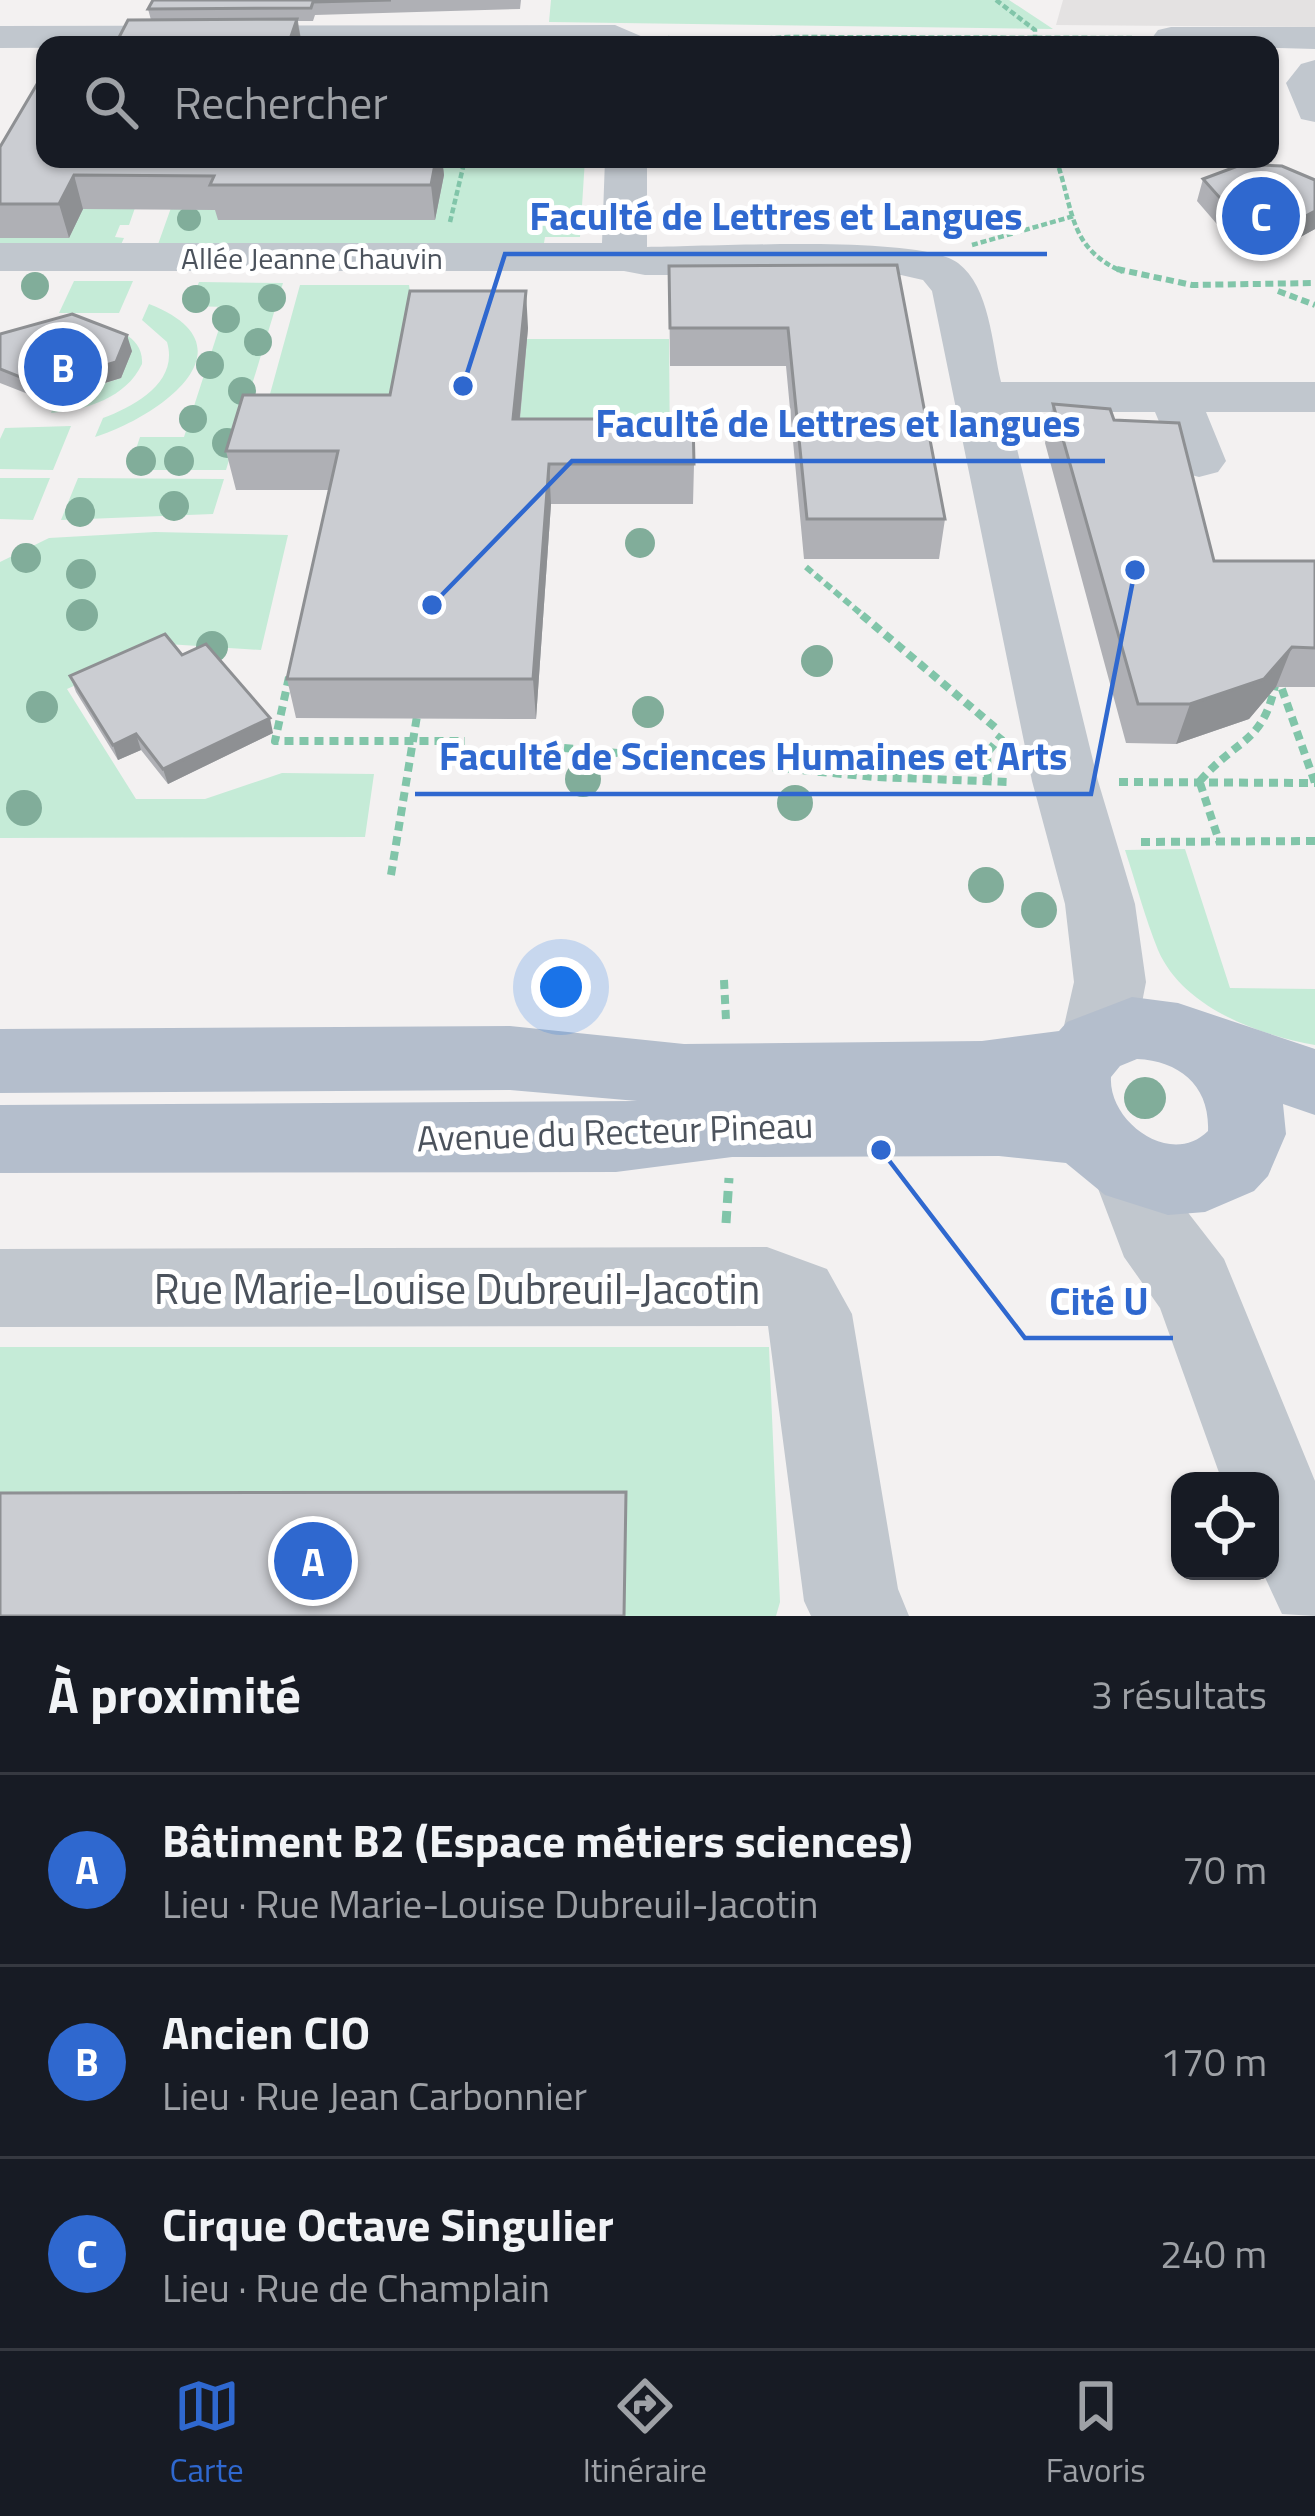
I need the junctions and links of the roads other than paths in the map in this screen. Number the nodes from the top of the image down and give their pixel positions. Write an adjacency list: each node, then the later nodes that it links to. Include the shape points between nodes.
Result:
1 (1255, 0): 2 (street)
2 (1310, 27): 3 (street)
3 (1196, 36)
4 (0, 37): 5 (street)
5 (36, 38)
6 (1315, 72): 7 (street, via 1306,83)
7 (1315, 110)
8 (626, 168): 10 (street)
9 (0, 256): 10 (street, Allée Jeanne Chauvin)
10 (624, 257): 13 (street, Allée Jeanne Chauvin, via 891,261 939,270 955,288)
11 (1174, 397): 12 (street); 13 (street); 14 (street)
12 (1315, 397)
13 (979, 398): 15 (street, Allée Jeanne Chauvin)
14 (1199, 460)
15 (1100, 904): 16 (street, via 1160,1009); 19 (street, via 1110,982)
16 (1191, 1040): 18 (main road, Avenue du Recteur Pineau); 19 (main road, Avenue du Recteur Pineau, via 1132,1028); 21 (main road, via 1238,1081)
17 (0, 1061): 19 (main road, Avenue du Recteur Pineau, via 511,1058 729,1076 982,1073)
18 (1315, 1082)
19 (1098, 1100): 20 (main road, Avenue du Recteur Pineau, via 1000,1122 754,1123 616,1138); 21 (main road, Avenue du Recteur Pineau, via 1172,1179); 22 (street, via 1153,1231)
20 (0, 1139)
21 (1257, 1146): 22 (street, via 1196,1196)
22 (1194, 1286): 24 (street)
23 (0, 1288): 27 (street, Rue Marie-Louise Dubreuil-Jacotin, via 789,1290 810,1315)
24 (1264, 1472)
25 (1279, 1507): 26 (street)
26 (1315, 1581)
27 (860, 1616)

